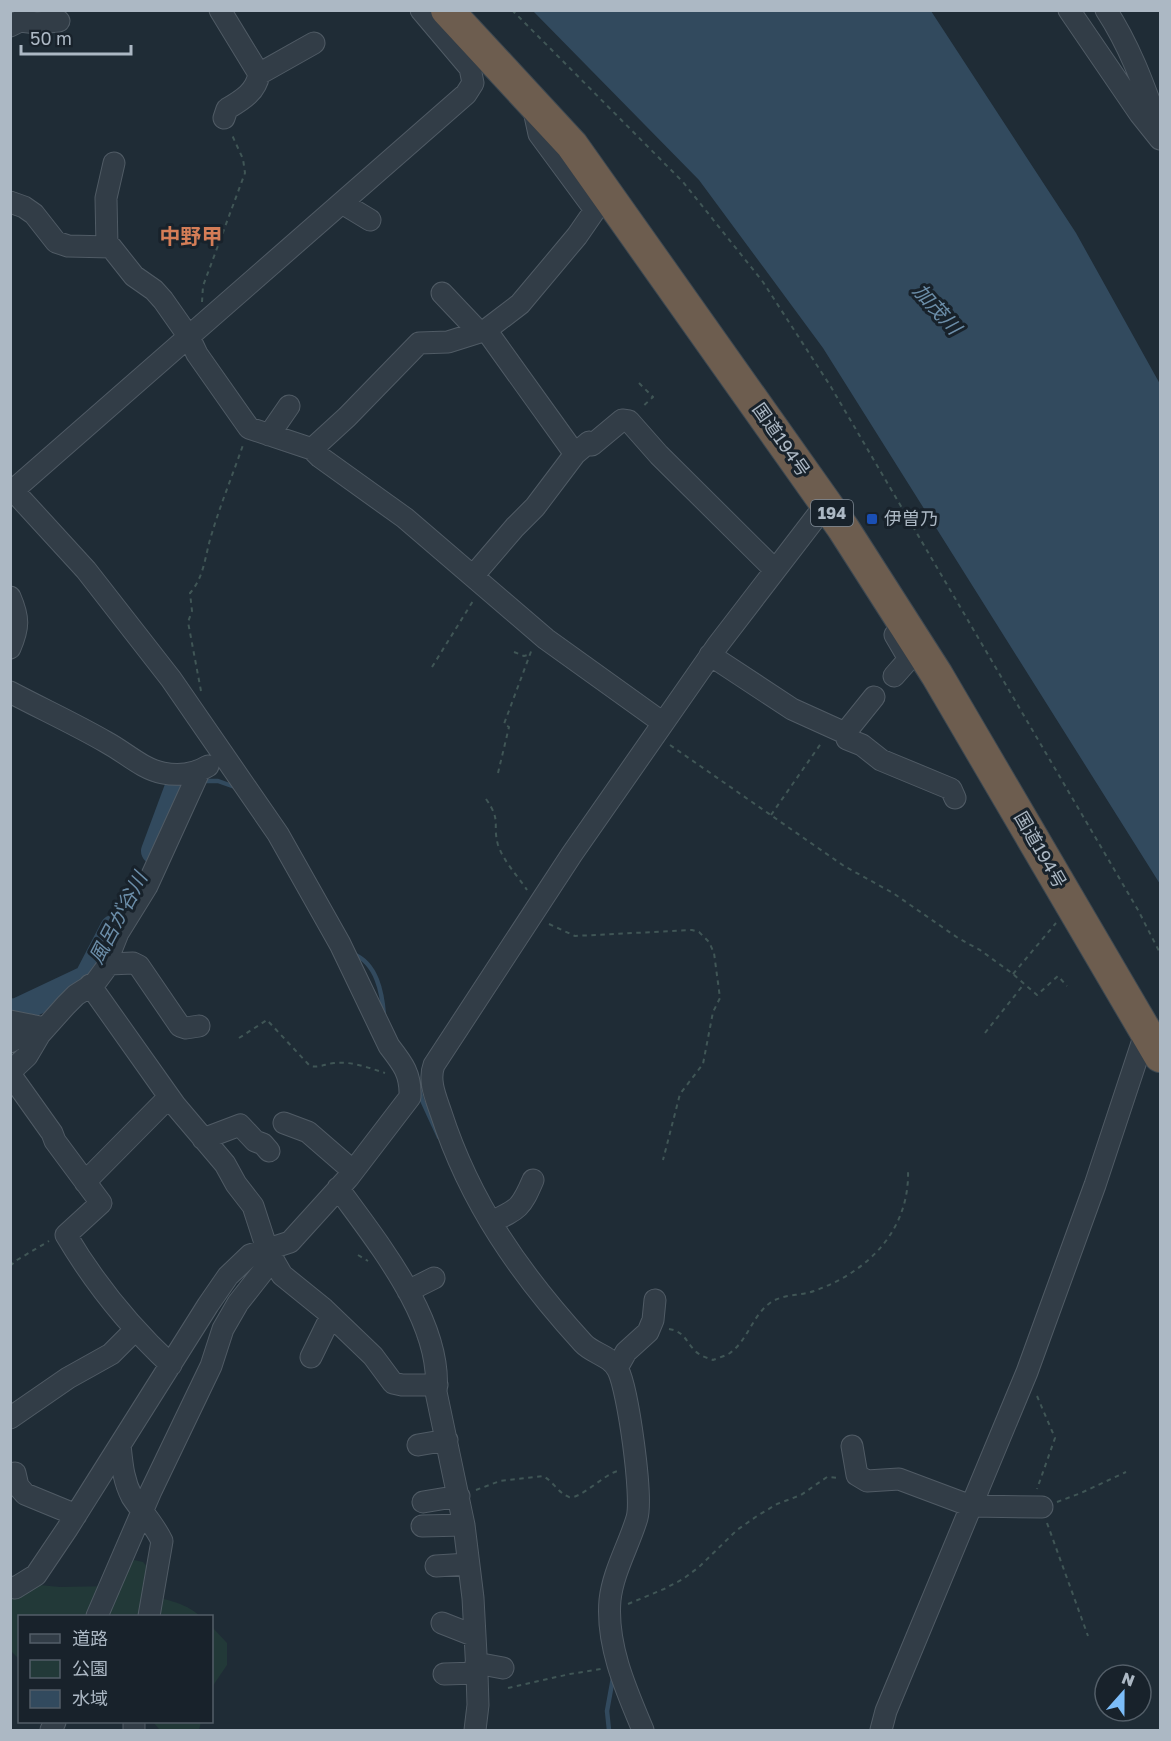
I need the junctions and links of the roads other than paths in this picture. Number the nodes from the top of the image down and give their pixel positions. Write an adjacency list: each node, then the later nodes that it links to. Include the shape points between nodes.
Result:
1 (220, 10): 9 (street)
2 (420, 10): 16 (street, via 470,68 473,83 466,94)
3 (447, 10): 10 (highway, 国道194号 / 194)
4 (1069, 10): 13 (street)
5 (1106, 10): 12 (street, via 1141,76)
6 (59, 21): 7 (street, via 20,21)
7 (10, 26)
8 (314, 43): 9 (street)
9 (259, 74): 11 (street, via 257,85 227,109)
10 (533, 102): 21 (street, via 539,134 595,210 520,304); 27 (highway, 国道194号 / 194, via 572,145)
11 (224, 118)
12 (1161, 130)
13 (1161, 139)
14 (114, 164): 18 (street, via 106,198)
15 (10, 202): 18 (street, via 34,214 56,242 68,246)
16 (342, 203): 17 (street); 20 (street)
17 (370, 220)
18 (107, 246): 20 (street, via 134,276)
19 (442, 293): 21 (street)
20 (196, 331): 23 (street, via 197,354 249,428); 26 (street)
21 (482, 331): 24 (street, via 448,342 419,343); 25 (street)
22 (289, 406): 23 (street)
23 (269, 435): 24 (street)
24 (312, 449): 29 (street, via 405,518)
25 (575, 454): 28 (street, via 622,420 629,421 658,455); 29 (street, via 535,507)
26 (12, 490): 39 (street, via 86,570 171,679)
27 (826, 504): 28 (street); 31 (highway, 国道194号 / 194)
28 (775, 570): 33 (street)
29 (473, 576): 37 (street)
30 (10, 597): 32 (street, via 18,622)
31 (894, 609): 34 (street, via 888,623 909,658); 47 (highway, 国道194号 / 194, via 937,675)
32 (10, 648)
33 (710, 655): 37 (street); 38 (street, via 792,709)
34 (894, 676)
35 (10, 692): 40 (street, via 152,770 171,774)
36 (874, 697): 38 (street)
37 (659, 728): 49 (street)
38 (845, 733): 41 (street, via 847,739 880,760 951,789)
39 (224, 756): 40 (street); 49 (street, via 307,881 389,1046)
40 (199, 772): 42 (street, via 147,886 118,933)
41 (956, 798)
42 (109, 964): 43 (street); 45 (street, via 140,966 180,1026)
43 (90, 986): 44 (street); 50 (street)
44 (29, 1025): 46 (street); 48 (street, via 27,1056)
45 (199, 1026)
46 (10, 1042)
47 (1153, 1044): 77 (street)
48 (10, 1073): 56 (street)
49 (421, 1081): 54 (street); 58 (street)
50 (169, 1097): 52 (street); 56 (street)
51 (284, 1123): 54 (street, via 308,1132)
52 (203, 1138): 53 (street, via 240,1125); 59 (street, via 253,1206)
53 (269, 1151)
54 (353, 1171): 57 (street)
55 (533, 1180): 58 (street, via 523,1204)
56 (85, 1182): 64 (street, via 101,1203 66,1235)
57 (338, 1188): 59 (street, via 290,1242); 61 (street)
58 (491, 1222): 67 (street, via 511,1256 585,1346 603,1354)
59 (267, 1249): 63 (street, via 282,1275); 66 (street, via 250,1255 228,1276); 79 (street, via 264,1270 223,1329 211,1366)
60 (434, 1278): 61 (street)
61 (408, 1291): 68 (street, via 435,1359)
62 (655, 1300): 67 (street, via 648,1332 626,1352)
63 (331, 1316): 65 (street); 68 (street, via 373,1356 393,1383)
64 (135, 1330): 66 (street); 69 (street, via 111,1354)
65 (311, 1358)
66 (171, 1365): 72 (street)
67 (617, 1368): 94 (street, via 631,1425 639,1502 612,1587 610,1611 619,1667)
68 (437, 1385): 70 (street)
69 (10, 1418)
70 (447, 1440): 71 (street); 75 (street)
71 (418, 1444)
72 (120, 1445): 79 (street, via 127,1486); 80 (street)
73 (852, 1446): 77 (street, via 856,1475 860,1478 898,1479)
74 (15, 1473): 80 (street, via 25,1494)
75 (459, 1496): 76 (street); 81 (street)
76 (423, 1502)
77 (971, 1506): 78 (street); 95 (street)
78 (1036, 1507)
79 (144, 1512): 86 (street); 87 (street, via 162,1541)
80 (76, 1515): 85 (street, via 36,1575)
81 (464, 1525): 82 (street); 83 (street)
82 (422, 1526)
83 (468, 1564): 84 (street); 89 (street)
84 (436, 1566)
85 (16, 1578)
86 (99, 1615)
87 (149, 1615)
88 (441, 1623): 89 (street)
89 (475, 1636): 90 (street)
90 (477, 1668): 91 (street); 92 (street); 93 (street)
91 (444, 1674)
92 (506, 1678)
93 (475, 1731)
94 (643, 1731)
95 (881, 1731)

